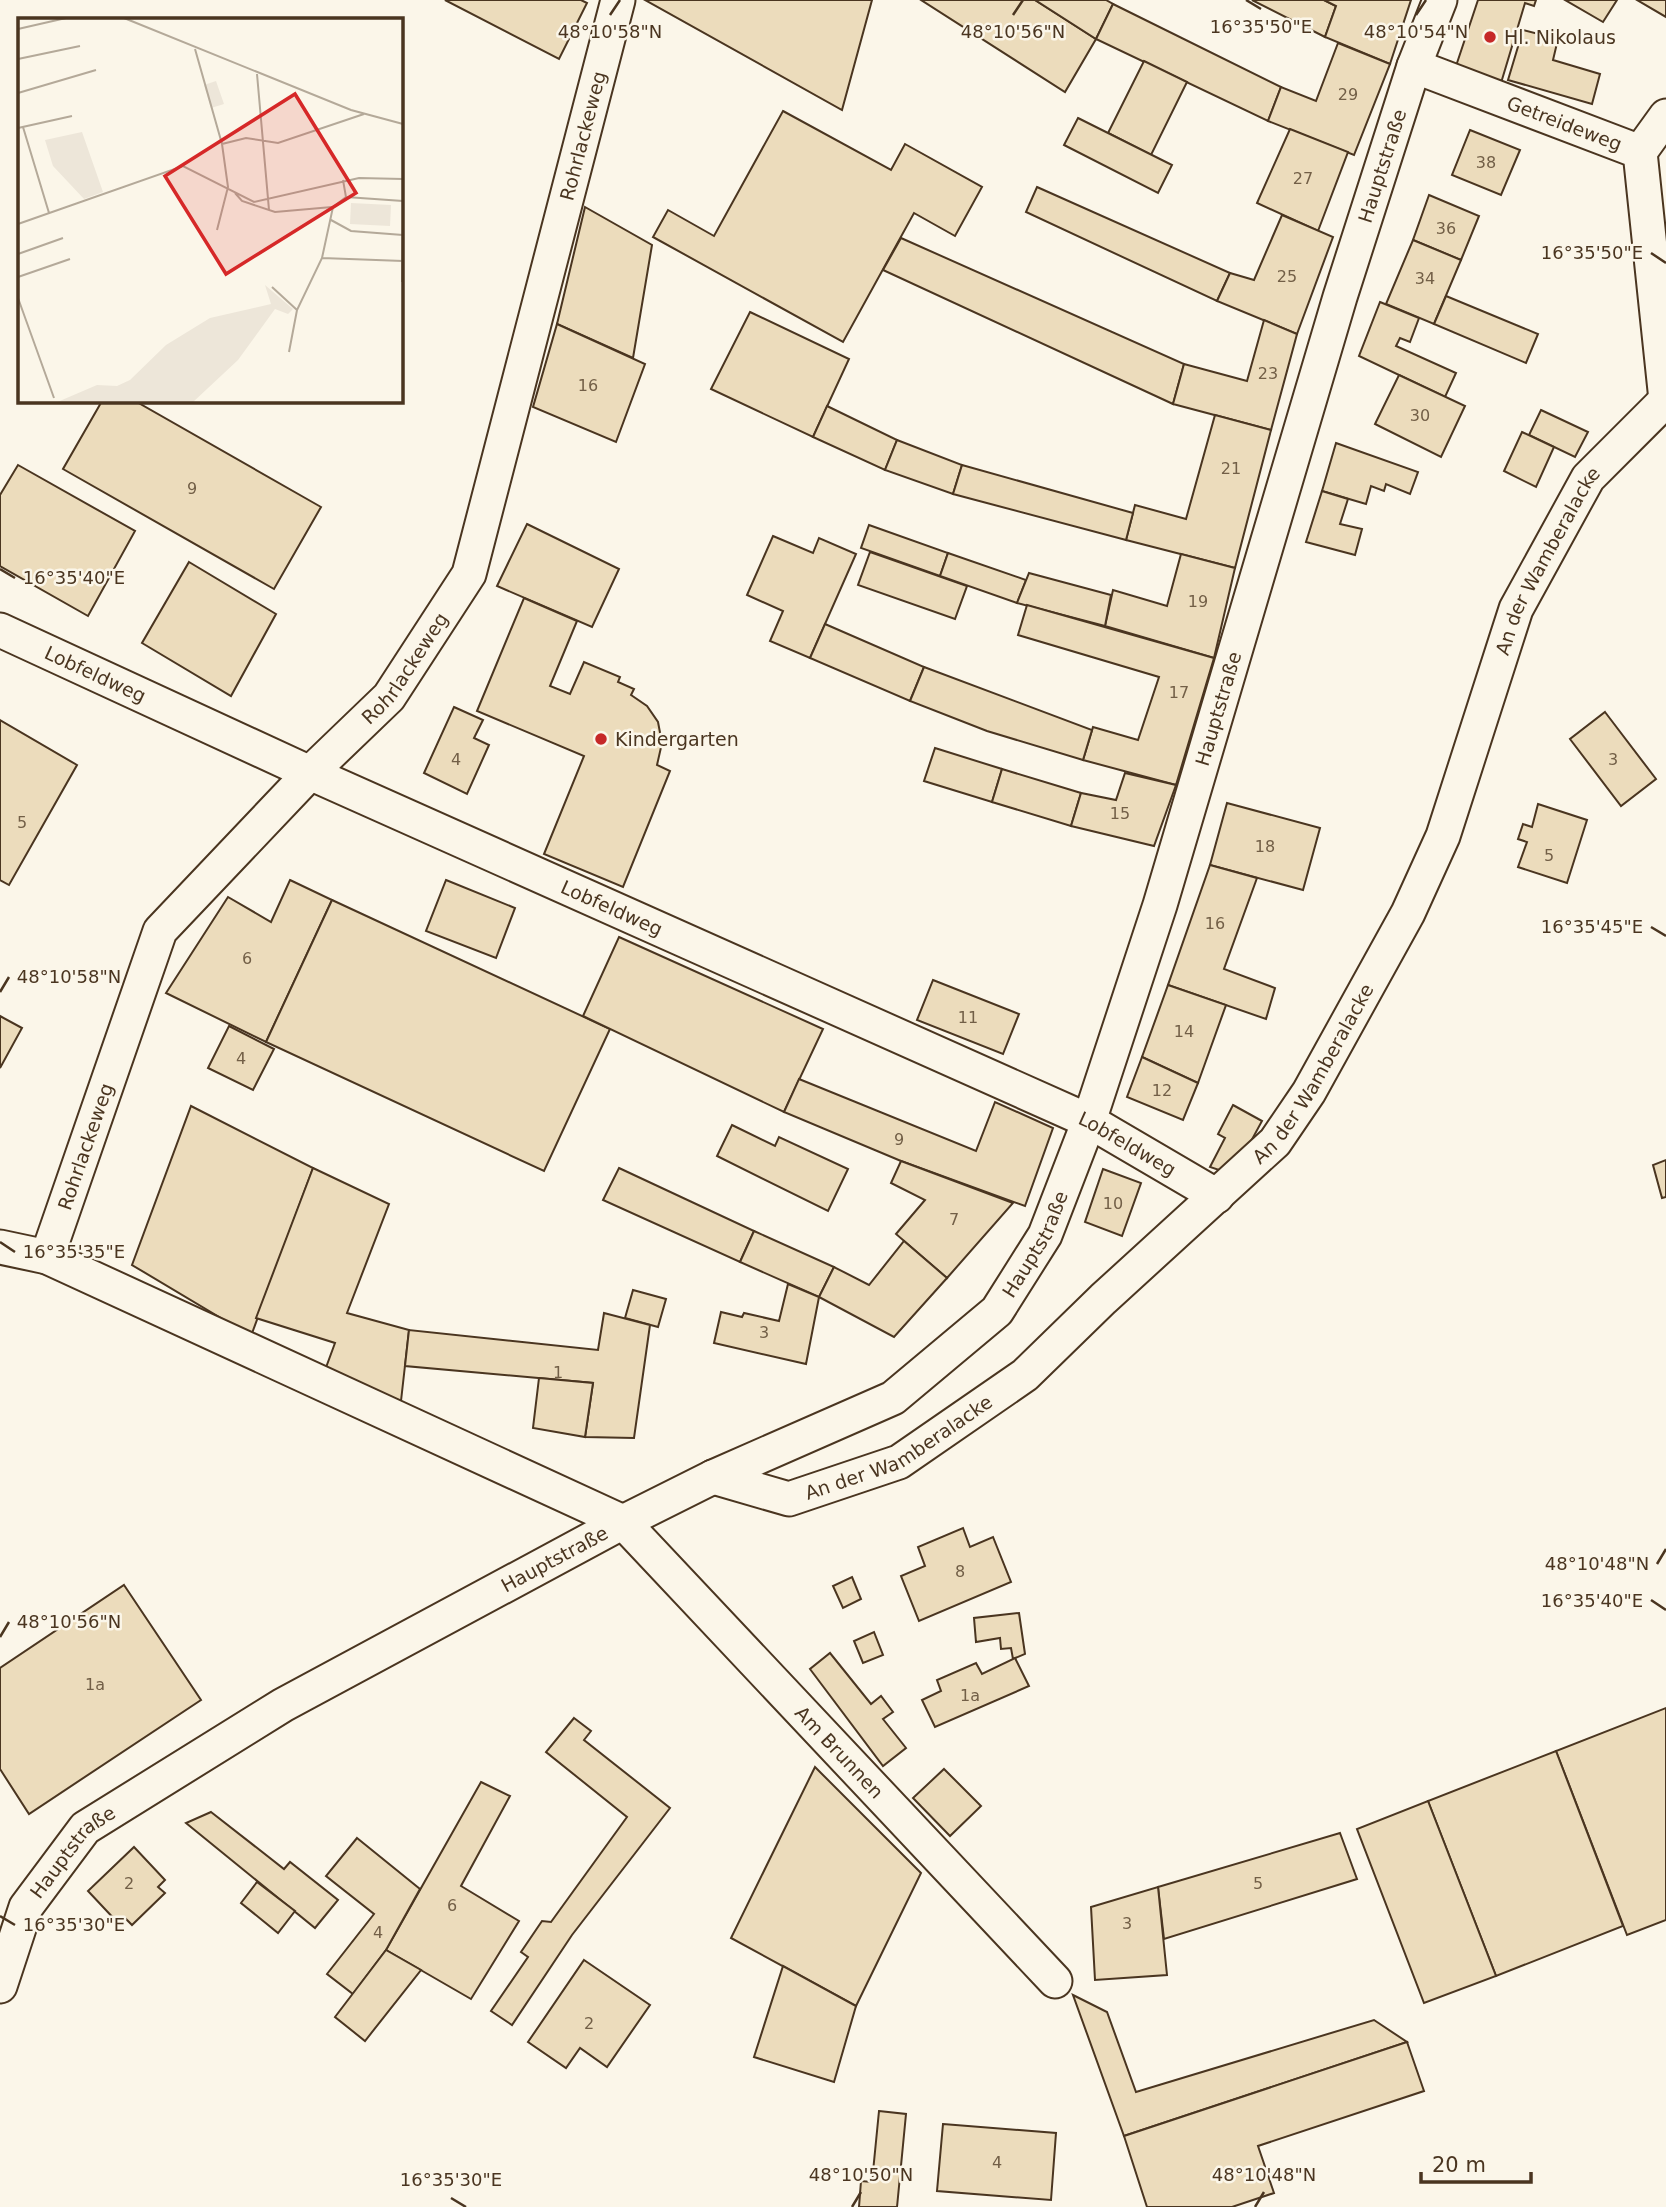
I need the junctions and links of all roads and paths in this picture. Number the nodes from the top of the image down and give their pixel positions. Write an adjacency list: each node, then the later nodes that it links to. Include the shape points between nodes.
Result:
1 (618, 0): 8 (street, Rohrlackeweg, via 469,574 389,697)
2 (1440, 0): 3 (street, Hauptstraße)
3 (1414, 66): 5 (street, Getreideweg); 9 (street, Hauptstraße, via 1340,297 1160,905)
4 (1666, 116): 5 (street)
5 (1640, 152): 6 (street, Getreideweg)
6 (1666, 400): 10 (street, An der Wamberalacke, via 1588,478 1516,609 1443,836 1408,913 1309,1092 1275,1142)
7 (0, 629): 8 (street, Lobfeldweg)
8 (310, 773): 9 (street, Lobfeldweg); 12 (street, Rohrlackeweg, via 160,931)
9 (1089, 1121): 10 (street, Lobfeldweg); 13 (street, Hauptstraße, via 1045,1235 997,1311 893,1398)
10 (1217, 1196): 13 (street, An der Wamberalacke, via 1025,1375 899,1462 789,1499)
11 (0, 1247): 12 (street)
12 (47, 1257): 14 (street)
13 (713, 1477): 14 (street, Hauptstraße)
14 (623, 1522): 15 (street, Am Brunnen); 16 (street, Hauptstraße, via 283,1705 85,1828 26,1907)
15 (1055, 1981)
16 (0, 1986)

